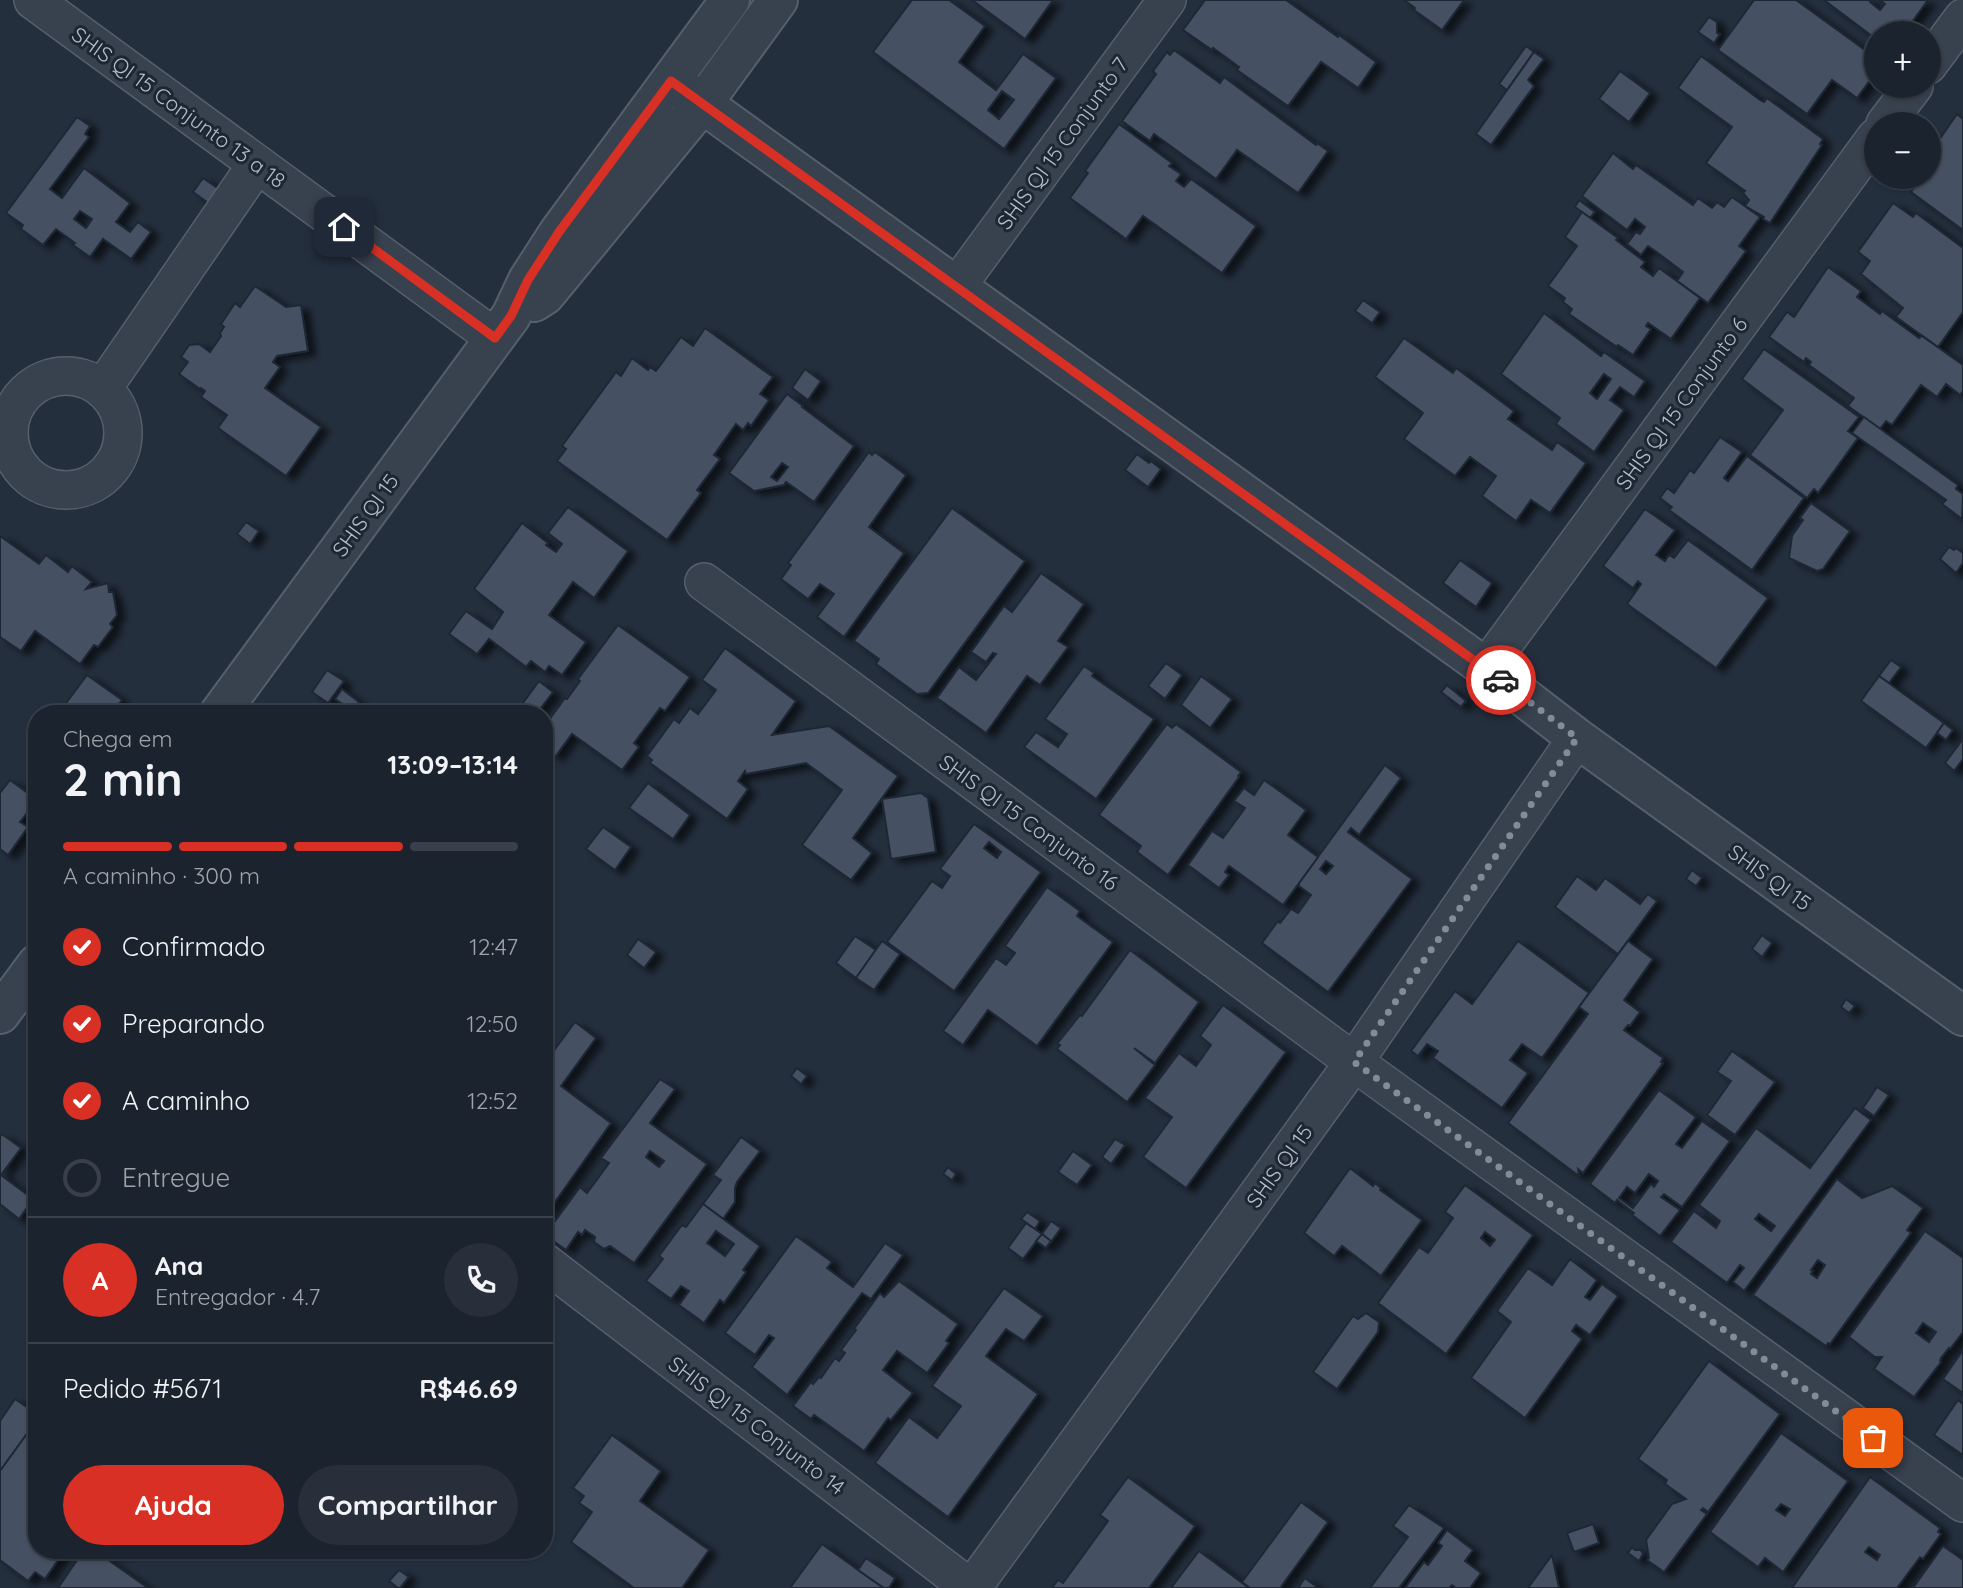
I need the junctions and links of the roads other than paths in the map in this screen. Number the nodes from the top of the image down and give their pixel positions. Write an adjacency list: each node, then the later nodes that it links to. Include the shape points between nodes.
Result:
1 (33, 0): 10 (street, SHIS QI 15 Conjunto 13 a 18)
2 (730, 0): 7 (street, SHIS QI 15)
3 (778, 0): 8 (street, SHIS QI 15)
4 (1167, 0): 11 (street, SHIS QI 15 Conjunto 7)
5 (1963, 18): 6 (street)
6 (1941, 48)
7 (671, 81): 8 (street, SHIS QI 15); 12 (street, SHIS QI 15, via 559,232)
8 (704, 103): 11 (street, SHIS QI 15); 12 (street, SHIS QI 15, via 545,295)
9 (1864, 153): 15 (street, SHIS QI 15 Conjunto 6)
10 (257, 164): 12 (street, SHIS QI 15 Conjunto 13 a 18); 13 (street)
11 (957, 286): 15 (street, SHIS QI 15)
12 (503, 327): 16 (street, SHIS QI 15)
13 (103, 388)
14 (704, 582): 21 (street, SHIS QI 15 Conjunto 16)
15 (1486, 668): 17 (street, SHIS QI 15)
16 (226, 705)
17 (1577, 738): 20 (street, SHIS QI 15); 21 (street, SHIS QI 15)
18 (28, 976): 19 (street)
19 (0, 1014)
20 (1963, 1016)
21 (1354, 1062): 23 (street, SHIS QI 15 Conjunto 16); 24 (street, SHIS QI 15)
22 (553, 1269): 24 (street, SHIS QI 15 Conjunto 14)
23 (1963, 1503)
24 (971, 1588)

